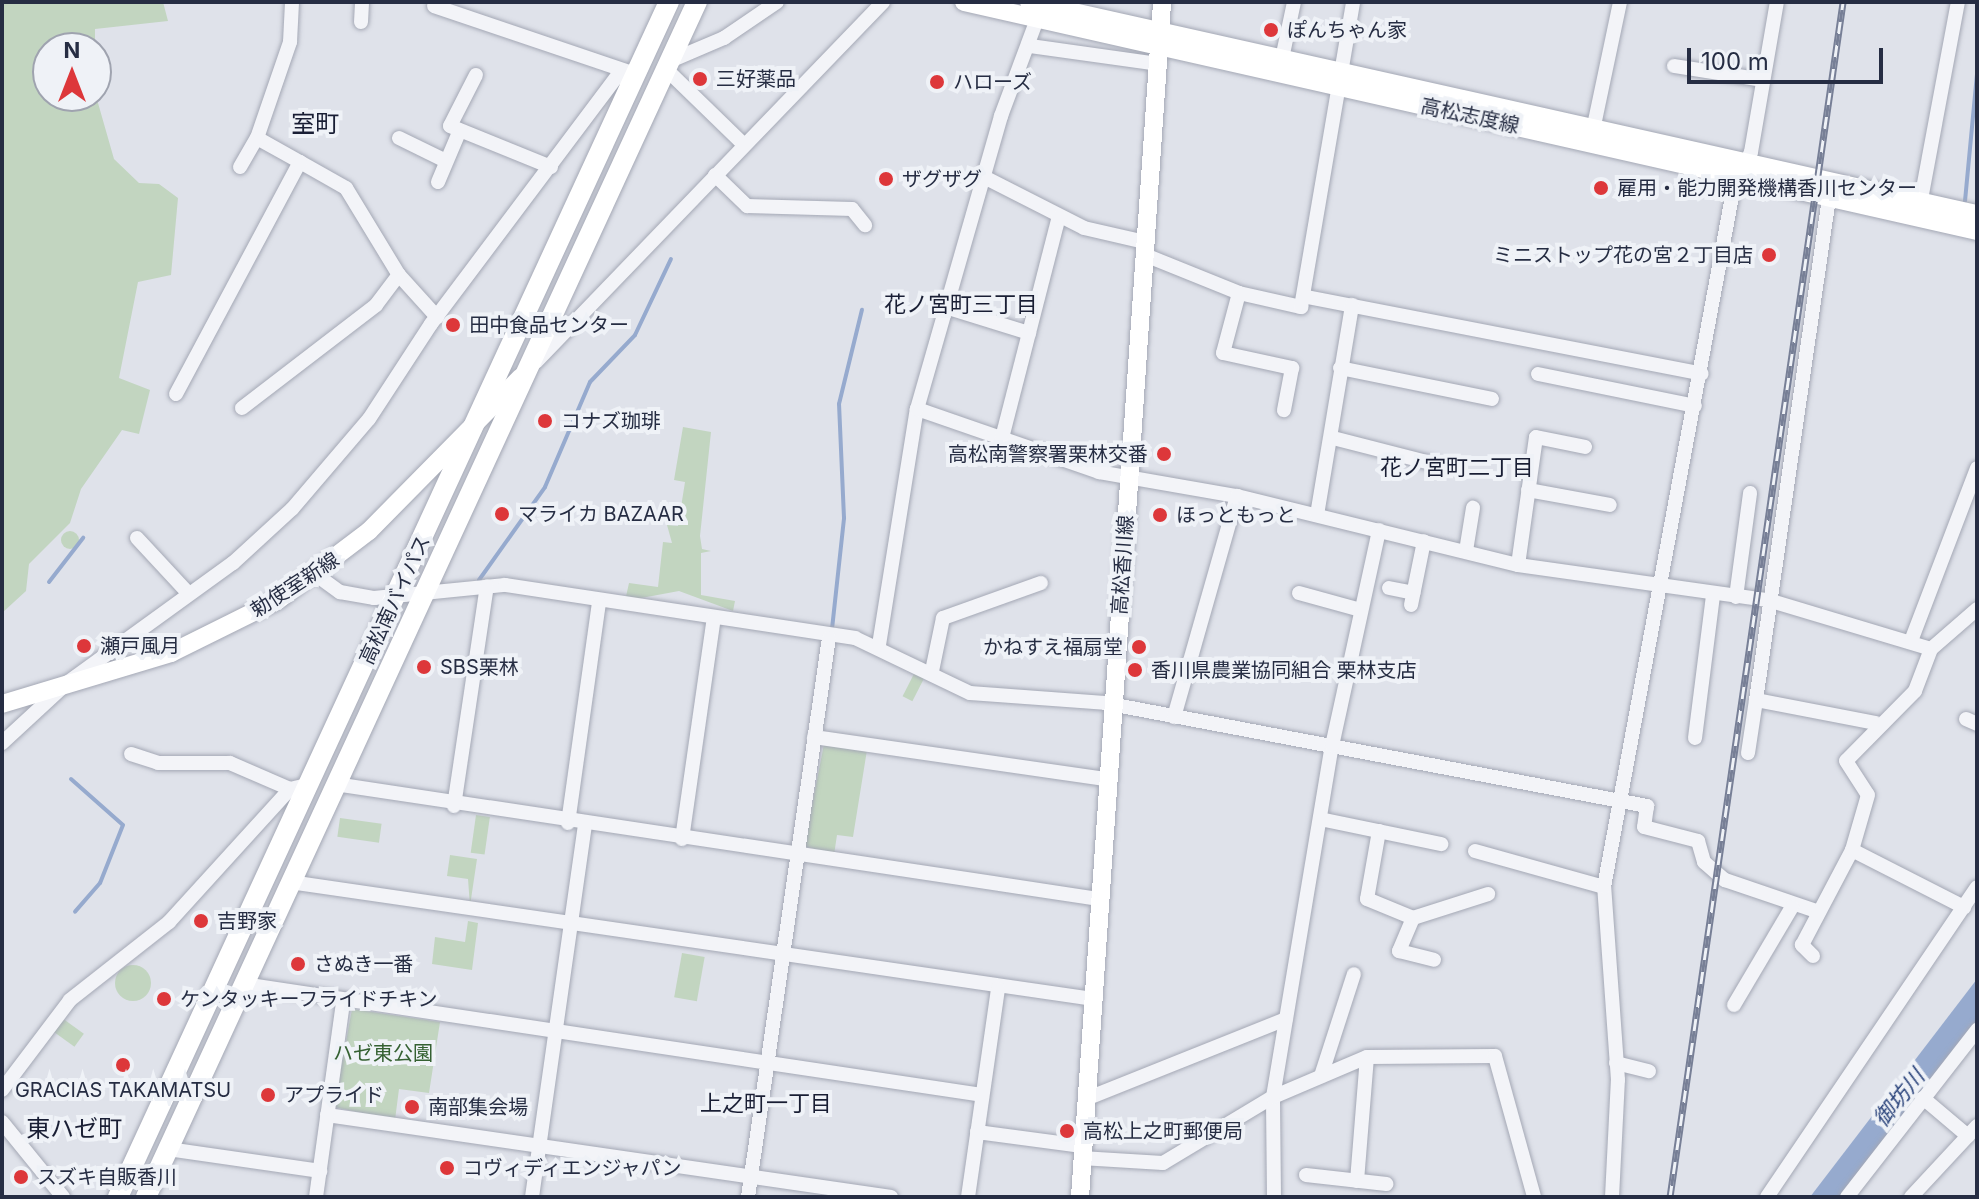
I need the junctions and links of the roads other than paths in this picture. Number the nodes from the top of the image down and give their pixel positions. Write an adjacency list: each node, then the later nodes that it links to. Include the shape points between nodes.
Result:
1 (292, 2): 29 (street, via 290,42)
2 (362, 2): 16 (street)
3 (669, 2): 23 (highway, 高松南バイパス)
4 (697, 2): 20 (highway, 高松南バイパス)
5 (777, 2): 20 (street, via 724,38)
6 (883, 2): 31 (street)
7 (964, 2): 15 (main road, 高松志度線)
8 (1162, 2): 17 (main road, 高松香川線)
9 (1294, 2): 21 (street)
10 (1353, 2): 25 (street)
11 (1620, 2): 28 (street)
12 (1777, 2): 26 (street)
13 (1958, 2): 41 (street)
14 (434, 6): 23 (street)
15 (1036, 9): 17 (main road, 高松志度線); 18 (street)
16 (361, 22)
17 (1160, 37): 19 (main road, 高松香川線); 21 (main road, 高松志度線)
18 (1030, 46): 19 (street); 38 (street)
19 (1158, 64): 46 (main road, 高松香川線)
20 (668, 66): 31 (street); 55 (highway, 高松南バイパス)
21 (1281, 66): 25 (main road, 高松志度線)
22 (1674, 66): 26 (street)
23 (635, 74): 35 (street, via 616,78); 64 (highway, 高松南バイパス)
24 (476, 75): 27 (street, via 450,126)
25 (1342, 80): 28 (main road, 高松志度線); 49 (street)
26 (1763, 80): 36 (street)
27 (460, 130): 32 (street); 35 (street)
28 (1592, 136): 36 (main road, 高松志度線)
29 (257, 138): 33 (street); 34 (street)
30 (399, 138): 32 (street)
31 (744, 145): 37 (street)
32 (446, 161): 39 (street)
33 (300, 162): 47 (street, via 346,188); 58 (street)
34 (240, 167)
35 (551, 167): 52 (street)
36 (1741, 170): 40 (main road, 高松志度線); 41 (main road, 高松志度線); 57 (street)
37 (715, 175): 44 (street, via 747,206 852,209); 55 (street)
38 (984, 177): 43 (street); 51 (street)
39 (438, 182)
40 (1829, 198): 41 (main road, 高松志度線); 93 (street)
41 (1919, 210): 42 (main road, 高松志度線); 45 (main road, 高松志度線)
42 (1977, 214)
43 (1059, 216): 46 (street); 53 (street)
44 (865, 225)
45 (1977, 231)
46 (1145, 248): 48 (street); 70 (main road, 高松香川線)
47 (399, 275): 52 (street); 61 (street, via 376,305)
48 (1239, 293): 49 (street, via 1301,307); 63 (street, via 1223,353 1292,368)
49 (1307, 297): 50 (street)
50 (1352, 305): 54 (street); 57 (street)
51 (945, 307): 53 (street); 62 (street)
52 (437, 317): 88 (street, via 369,419 292,509)
53 (1029, 333): 65 (street)
54 (1340, 368): 59 (street); 66 (street)
55 (528, 370): 64 (main road, 勅使室新線); 89 (highway, 高松南バイパス)
56 (1538, 374): 60 (street)
57 (1702, 374): 60 (street)
58 (176, 394)
59 (1492, 399)
60 (1695, 406): 86 (street)
61 (242, 408)
62 (917, 409): 65 (street); 100 (street)
63 (1284, 410)
64 (480, 419): 82 (main road, 勅使室新線, via 369,531); 91 (highway, 高松南バイパス)
65 (1002, 438): 70 (street, via 1099,472)
66 (1333, 438): 68 (street); 76 (street)
67 (1585, 447): 71 (street, via 1536,437)
68 (1446, 467)
69 (1977, 468): 99 (street)
70 (1129, 474): 73 (street); 106 (main road, 高松香川線)
71 (1528, 490): 74 (street); 81 (street)
72 (1750, 493): 92 (street)
73 (1237, 496): 76 (street); 107 (street)
74 (1610, 505)
75 (1473, 508): 80 (street)
76 (1317, 515): 77 (street)
77 (1379, 530): 79 (street); 96 (street)
78 (137, 538): 88 (street)
79 (1424, 541): 80 (street); 85 (street, via 1413,599)
80 (1466, 551): 81 (street)
81 (1518, 565): 86 (street)
82 (315, 574): 91 (street, via 340,592); 103 (main road, 勅使室新線, via 202,640)
83 (1041, 583): 102 (street, via 1021,583 961,618 943,618)
84 (487, 586): 89 (street); 94 (street); 119 (street)
85 (1389, 588)
86 (1656, 590): 90 (street); 118 (street)
87 (1299, 593): 96 (street)
88 (189, 594): 103 (street)
89 (428, 595): 91 (street); 116 (highway, 高松南バイパス)
90 (1713, 595): 92 (street); 110 (street)
91 (397, 597): 117 (highway, 高松南バイパス)
92 (1736, 597): 93 (street)
93 (1768, 600): 99 (street); 104 (street)
94 (599, 603): 97 (street); 121 (street)
95 (1977, 609): 101 (street)
96 (1361, 610): 112 (street)
97 (714, 618): 98 (street); 124 (street)
98 (829, 638): 100 (street); 109 (street)
99 (1911, 641): 101 (street)
100 (879, 645): 102 (street)
101 (1931, 649): 108 (street, via 1915,691)
102 (932, 671): 106 (street, via 970,693)
103 (67, 683): 105 (main road, 勅使室新線); 111 (street)
104 (1756, 700): 108 (street); 113 (street)
105 (2, 704)
106 (1112, 705): 107 (street); 115 (main road, 高松香川線)
107 (1174, 717): 112 (street)
108 (1876, 723): 126 (street, via 1846,761 1868,795)
109 (814, 737): 115 (street); 128 (street)
110 (1695, 738)
111 (2, 743)
112 (1332, 746): 118 (street); 120 (street)
113 (1748, 753)
114 (131, 754): 117 (street, via 158,763 230,763)
115 (1107, 779): 133 (main road, 高松香川線)
116 (335, 784): 119 (street); 129 (highway, 高松南バイパス)
117 (298, 787): 156 (street, via 187,905 70,1000); 174 (highway, 高松南バイパス)
118 (1619, 800): 130 (street); 134 (street, via 1647,806 1644,827 1698,841 1704,862 1725,880)
119 (454, 806): 121 (street)
120 (1320, 819): 123 (street); 148 (street)
121 (568, 823): 122 (street)
122 (585, 825): 124 (street); 138 (street)
123 (1379, 831): 125 (street); 137 (street, via 1367,899)
124 (682, 839): 128 (street)
125 (1441, 844)
126 (1852, 850): 135 (street); 136 (street)
127 (1475, 851): 130 (street)
128 (797, 856): 133 (street); 140 (street)
129 (290, 882): 138 (street); 143 (highway, 高松南バイパス)
130 (1604, 887): 153 (street)
131 (1977, 887): 135 (street)
132 (1488, 894): 137 (street)
133 (1099, 899): 145 (main road, 高松香川線)
134 (1792, 907): 136 (street); 147 (street)
135 (1964, 907): 185 (street)
136 (1819, 912): 139 (street, via 1802,945)
137 (1413, 918): 141 (street, via 1399,951)
138 (571, 927): 140 (street); 150 (street)
139 (1813, 956)
140 (782, 959): 144 (street); 152 (street)
141 (1434, 960)
142 (1354, 974): 155 (street)
143 (243, 984): 146 (street); 166 (highway, 高松南バイパス)
144 (998, 989): 145 (street); 157 (street)
145 (1093, 999): 160 (main road, 高松香川線)
146 (343, 1002): 150 (street); 161 (street)
147 (1734, 1005)
148 (1286, 1019): 158 (street); 160 (street)
149 (1977, 1030): 159 (street)
150 (555, 1033): 152 (street); 165 (street)
151 (1367, 1057): 155 (street); 171 (street); 183 (street, via 1495,1056)
152 (767, 1063): 157 (street); 170 (street)
153 (1616, 1063): 154 (street); 184 (street)
154 (1649, 1071)
155 (1321, 1076): 158 (street)
156 (2, 1090)
157 (982, 1095): 164 (street)
158 (1273, 1097): 167 (street, via 1163,1163); 182 (street)
159 (1923, 1098): 163 (street); 186 (street)
160 (1086, 1099): 167 (main road, 高松香川線)
161 (327, 1115): 165 (street); 168 (street)
162 (2, 1122): 173 (street)
163 (1972, 1131): 187 (street)
164 (977, 1132): 167 (street); 180 (street)
165 (539, 1147): 170 (street); 177 (street)
166 (168, 1149): 168 (street); 175 (highway, 高松南バイパス)
167 (1082, 1152): 181 (main road, 高松香川線)
168 (320, 1171): 176 (street)
169 (1306, 1175): 171 (street)
170 (751, 1177): 178 (street); 179 (street)
171 (1357, 1181): 172 (street)
172 (1386, 1184)
173 (63, 1197)
174 (118, 1197)
175 (146, 1197)
176 (316, 1197)
177 (532, 1197)
178 (748, 1197)
179 (891, 1197)
180 (968, 1197)
181 (1080, 1197)
182 (1274, 1197)
183 (1534, 1197)
184 (1612, 1197)
185 (1767, 1197)
186 (1847, 1197)
187 (1911, 1197)

